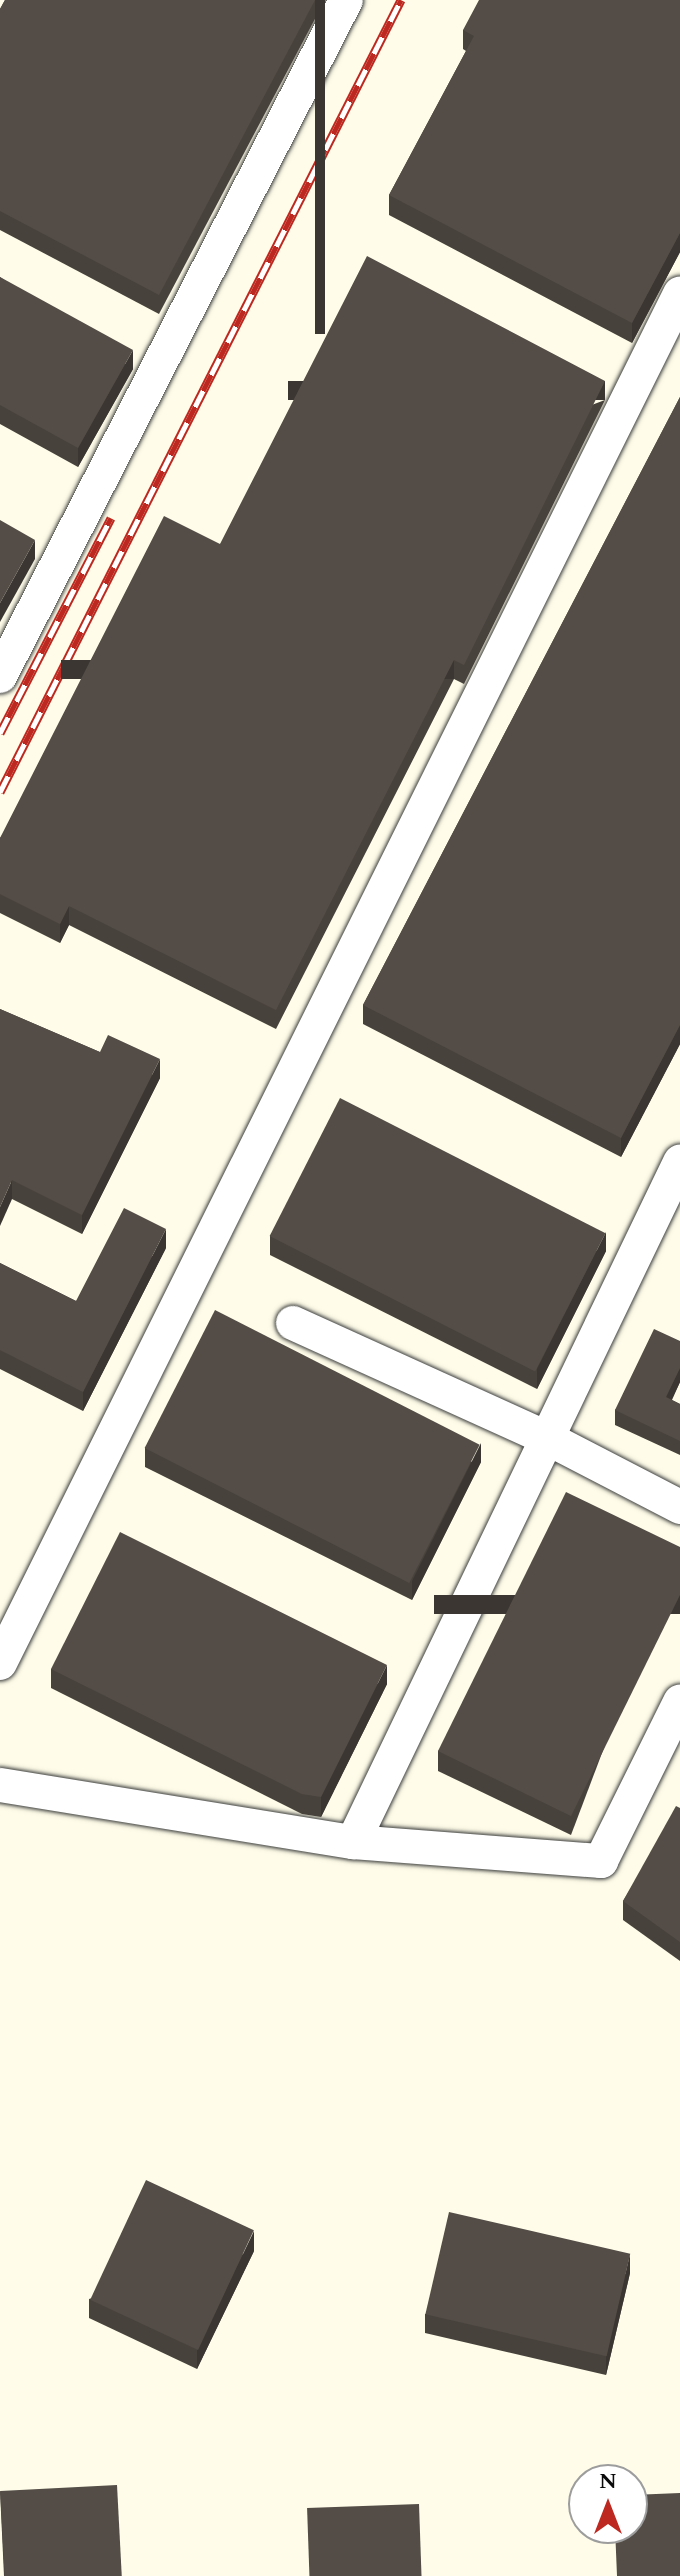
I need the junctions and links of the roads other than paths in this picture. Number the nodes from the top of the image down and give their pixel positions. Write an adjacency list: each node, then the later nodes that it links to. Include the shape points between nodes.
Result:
1 (346, 0): 3 (street)
2 (680, 294): 8 (street)
3 (0, 676)
4 (680, 1162): 6 (street)
5 (293, 1323): 6 (street)
6 (547, 1438): 7 (street); 11 (street)
7 (680, 1507)
8 (0, 1663)
9 (680, 1702): 11 (street, via 601,1861)
10 (0, 1785): 11 (street)
11 (353, 1842)

